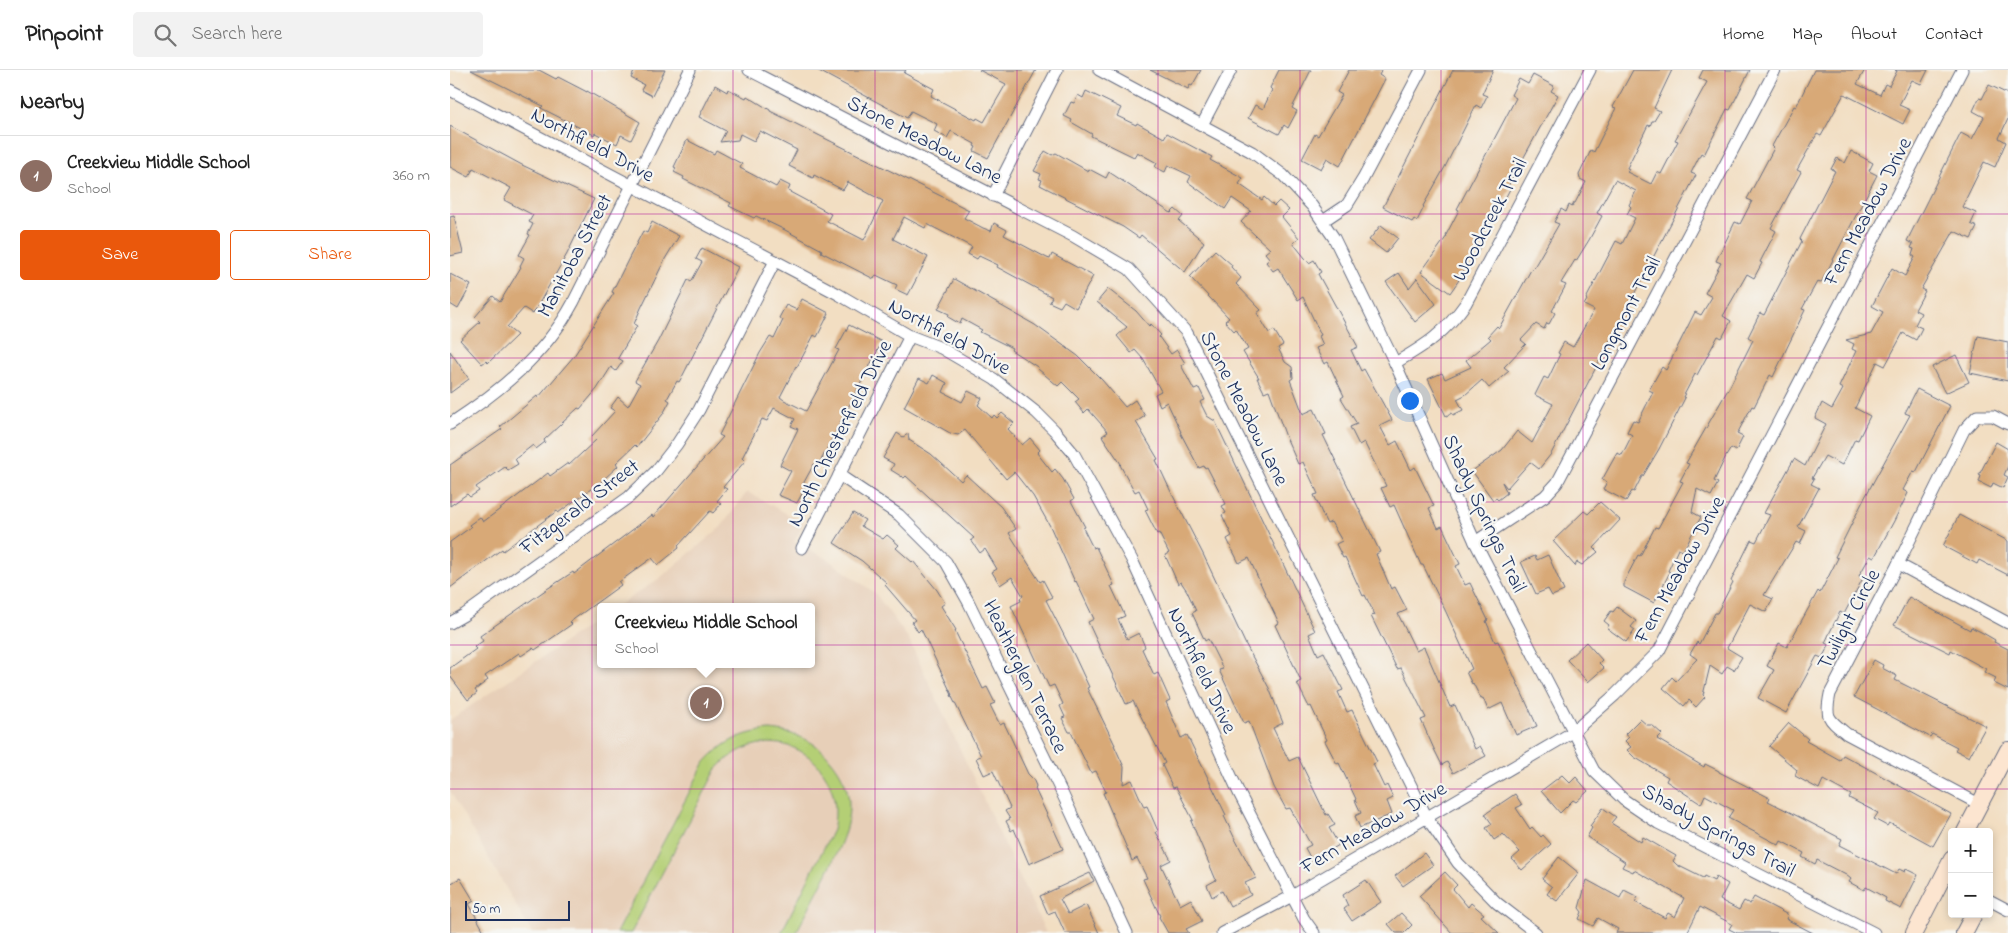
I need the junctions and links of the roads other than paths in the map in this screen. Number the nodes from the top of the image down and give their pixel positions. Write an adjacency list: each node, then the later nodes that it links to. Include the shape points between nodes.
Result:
1 (690, 70): 12 (street, Manitoba Street)
2 (748, 70): 13 (street, Stone Meadow Lane)
3 (1057, 70): 13 (street)
4 (1099, 70): 11 (street, Shady Springs Trail)
5 (1231, 70): 11 (street)
6 (1421, 70): 14 (street, via 1358,188 1347,204)
7 (1590, 70): 17 (street, Woodcreek Trail, via 1466,303 1445,330)
8 (1774, 70): 21 (street, Longmont Trail, via 1557,483 1545,496)
9 (1962, 70): 26 (street, Fern Meadow Drive, via 1659,651)
10 (450, 90): 12 (street, Northfield Drive)
11 (1202, 125): 14 (street, Shady Springs Trail, via 1252,152 1283,175)
12 (631, 186): 15 (street, Northfield Drive); 18 (street, Manitoba Street, via 556,332 513,377)
13 (993, 196): 29 (street, Stone Meadow Lane, via 1072,236 1129,270 1188,333)
14 (1323, 221): 17 (street, Shady Springs Trail)
15 (775, 261): 16 (street, Northfield Drive); 24 (street, Fitzgerald Street, via 699,410 656,471 628,497)
16 (910, 336): 20 (street, North Chesterfield Drive); 32 (street, Northfield Drive, via 941,348 994,379 1037,413 1074,454 1132,560 1239,793)
17 (1395, 363): 21 (street, Shady Springs Trail)
18 (450, 424)
19 (2008, 424): 23 (street, Twilight Circle, via 1985,415 1970,422)
20 (839, 475): 22 (street, North Chesterfield Drive); 36 (street, Heatherglen Terrace, via 899,515 946,562 977,618)
21 (1475, 542): 26 (street, Shady Springs Trail)
22 (802, 548)
23 (1898, 564): 25 (street); 28 (street, Twilight Circle, via 1830,694 1826,712 1829,720 1847,734)
24 (450, 623)
25 (2008, 623)
26 (1573, 732): 29 (street, Fern Meadow Drive); 40 (street, Shady Springs Trail, via 1594,771 1624,800 1658,823)
27 (2008, 750): 28 (street)
28 (1979, 804): 30 (street)
29 (1427, 818): 32 (street, Fern Meadow Drive); 39 (street, Stone Meadow Lane, via 1458,863 1497,903)
30 (1967, 828)
31 (1947, 879): 41 (street)
32 (1292, 896): 37 (street, Fern Meadow Drive); 38 (street, Northfield Drive)
33 (1993, 902): 34 (street)
34 (2008, 910)
35 (1972, 918): 42 (street)
36 (1127, 933)
37 (1222, 933)
38 (1314, 933)
39 (1536, 933)
40 (1874, 933)
41 (1914, 933)
42 (1964, 933)

